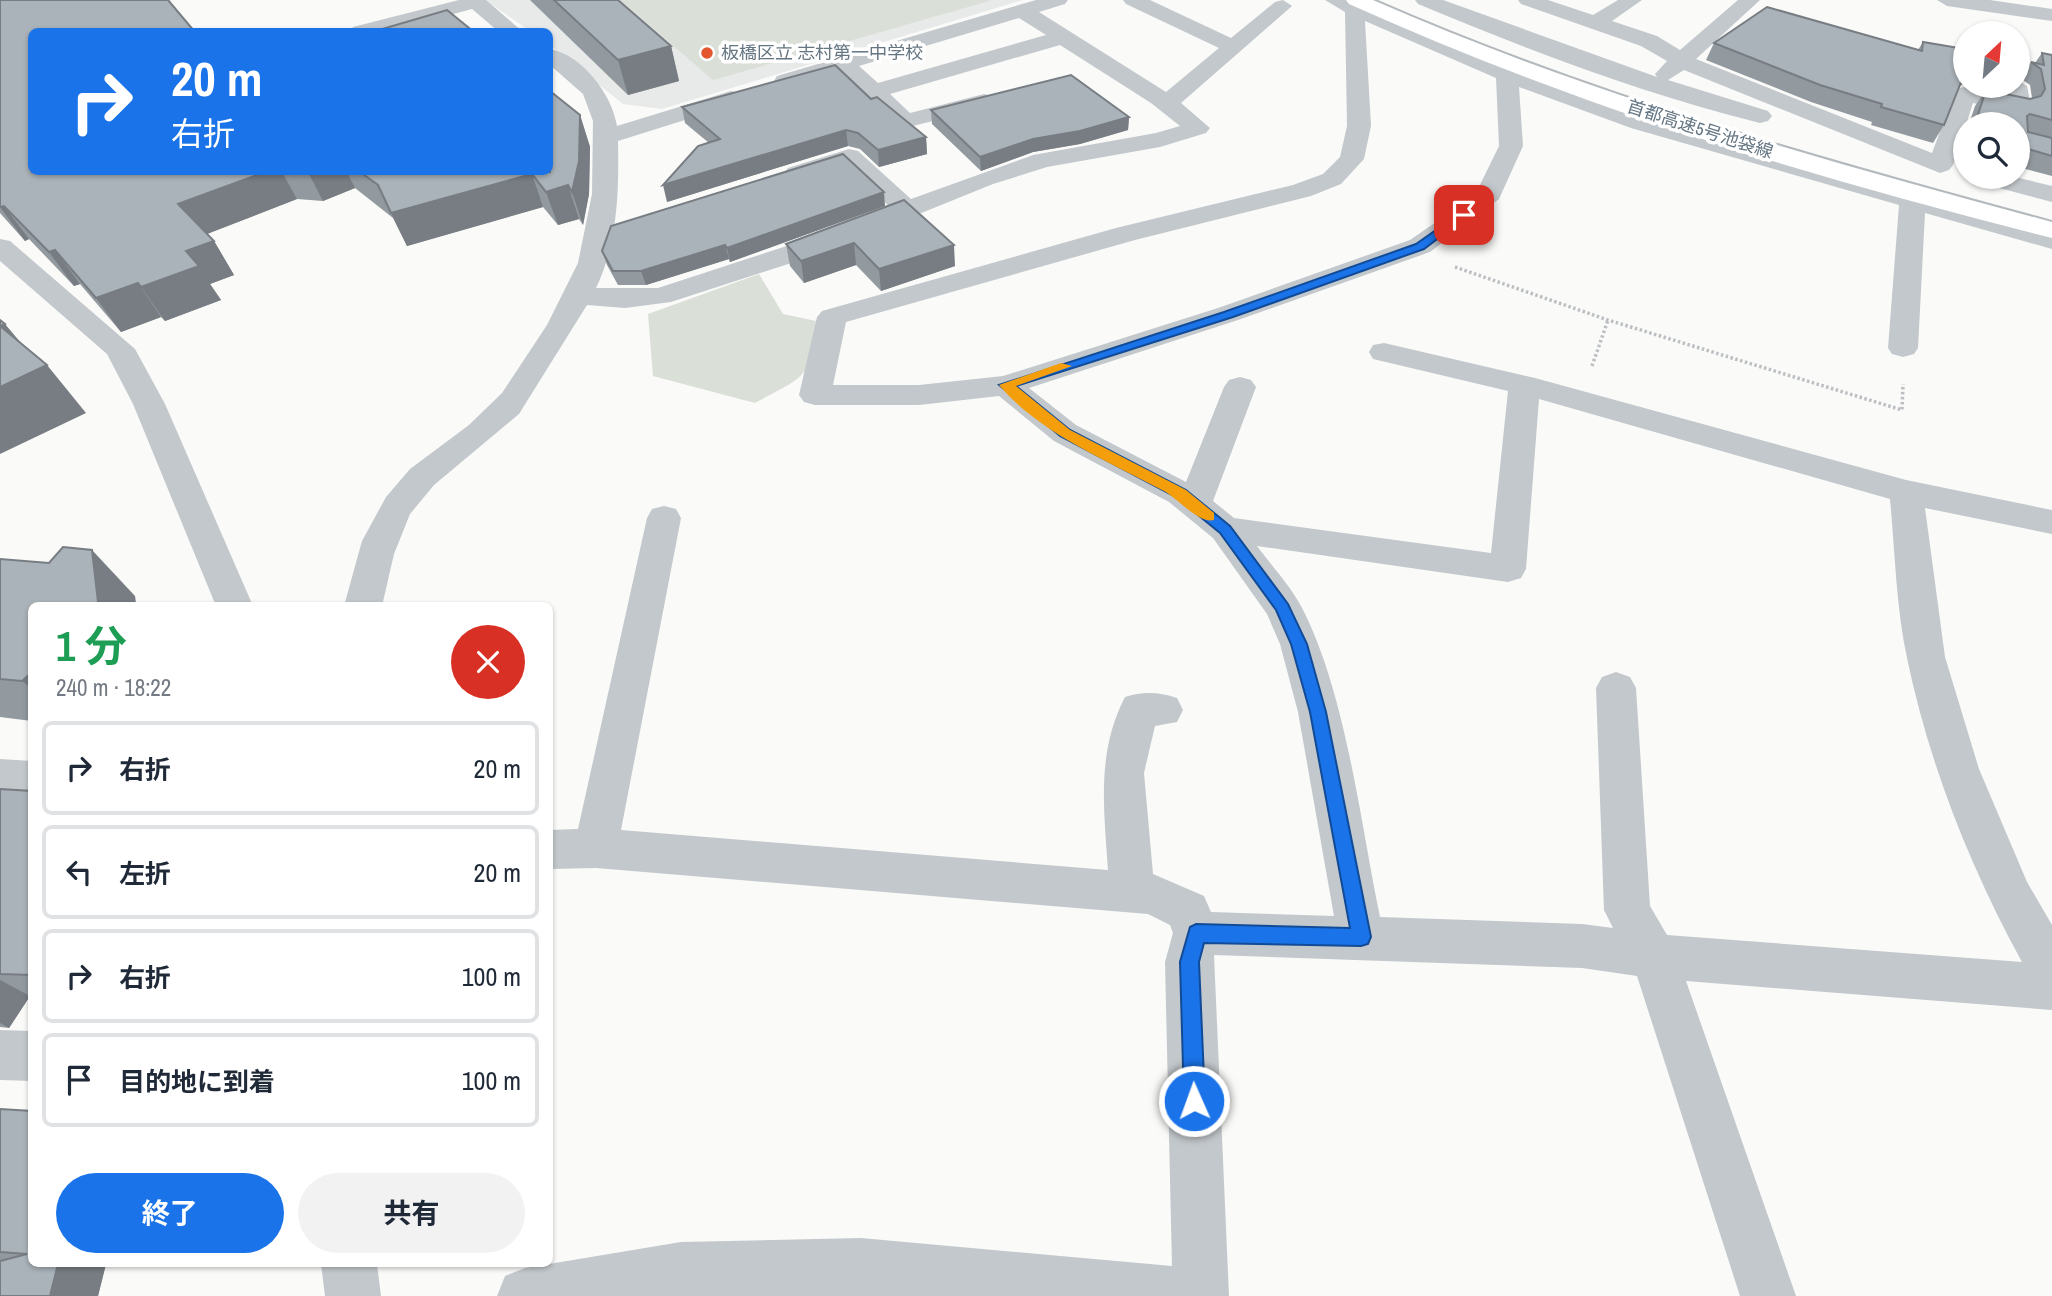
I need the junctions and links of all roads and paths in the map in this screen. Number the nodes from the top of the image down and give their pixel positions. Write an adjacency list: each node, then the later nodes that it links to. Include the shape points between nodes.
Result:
1 (1132, 0): 19 (street)
2 (1404, 0): 32 (highway, 首都高速5号池袋線, via 1552,57)
3 (1425, 0): 26 (street, via 1505,34)
4 (1528, 0): 15 (street)
5 (1632, 0): 15 (street)
6 (1750, 0): 21 (street)
7 (1947, 0): 12 (street)
8 (474, 1): 16 (street); 17 (street)
9 (1040, 3): 18 (street); 22 (street)
10 (1349, 4): 25 (street); 44 (highway, 首都高速5号池袋線, via 1754,147); 52 (street, via 1359,126 1352,159 1332,179 1302,191 1126,234 832,317 814,395 919,395)
11 (1282, 6): 19 (street)
12 (2002, 8): 13 (street); 14 (street)
13 (2052, 15)
14 (2005, 21)
15 (1595, 23): 21 (street, via 1649,41)
16 (376, 28)
17 (508, 28)
18 (1063, 37): 23 (street); 27 (street)
19 (1234, 47): 31 (street)
20 (553, 57): 33 (street, via 590,89 601,107)
21 (1682, 61): 26 (street); 36 (street)
22 (843, 63): 27 (street); 33 (street)
23 (1112, 67): 24 (street); 31 (street)
24 (1087, 74)
25 (1507, 74): 41 (street, via 1639,123); 47 (street, via 1511,146 1486,199)
26 (1654, 85): 36 (street)
27 (873, 92): 28 (street, via 905,121)
28 (1009, 94)
29 (1982, 98): 30 (street, via 2019,106)
30 (2018, 98)
31 (1166, 104): 43 (street, via 1198,128 1160,140 1042,160)
32 (1783, 132)
33 (606, 137): 48 (street, via 606,188 614,229)
34 (1953, 140): 36 (street)
35 (1822, 143): 42 (highway)
36 (1940, 165): 37 (street)
37 (1953, 168)
38 (771, 181): 43 (street, via 849,156)
39 (2030, 188): 40 (street)
40 (2052, 194)
41 (1912, 202): 45 (street); 50 (street)
42 (2052, 205)
43 (909, 211): 48 (street, via 661,296)
44 (2052, 230)
45 (2052, 241)
46 (0, 247): 61 (street, via 120,349 149,404)
47 (1410, 250): 49 (path); 52 (street)
48 (580, 296): 62 (street, via 508,407 426,472 398,505 377,544)
49 (1608, 320): 50 (path, via 1902,410); 55 (path)
50 (1903, 348)
51 (1384, 352): 53 (street)
52 (1006, 385): 57 (street, via 1065,433)
53 (1524, 385): 55 (street); 60 (street, via 1508,569)
54 (1240, 387): 57 (street)
55 (1581, 400): 56 (street)
56 (1906, 492): 59 (street); 73 (street, via 1926,657 1958,769 2009,894)
57 (1194, 505): 60 (street)
58 (664, 518): 67 (street)
59 (2052, 522)
60 (1225, 529): 71 (street, via 1283,608 1299,644 1318,712)
61 (233, 602)
62 (364, 602)
63 (1616, 688): 72 (street, via 1627,909)
64 (1163, 710): 69 (street, via 1139,709 1123,773)
65 (0, 777): 66 (street)
66 (28, 779)
67 (596, 848): 68 (street); 69 (street)
68 (553, 849)
69 (1132, 892): 70 (street, via 1152,894 1188,911)
70 (1196, 933): 71 (street); 81 (street, via 1189,962)
71 (1361, 937): 72 (street, via 1582,946)
72 (1654, 956): 74 (street); 82 (street)
73 (2052, 970)
74 (2052, 987)
75 (0, 1055): 76 (street)
76 (28, 1056)
77 (349, 1267): 78 (street)
78 (353, 1296)
79 (525, 1296): 80 (street, via 681,1270 860,1266)
80 (1188, 1296)
81 (1201, 1296)
82 (1768, 1296)

